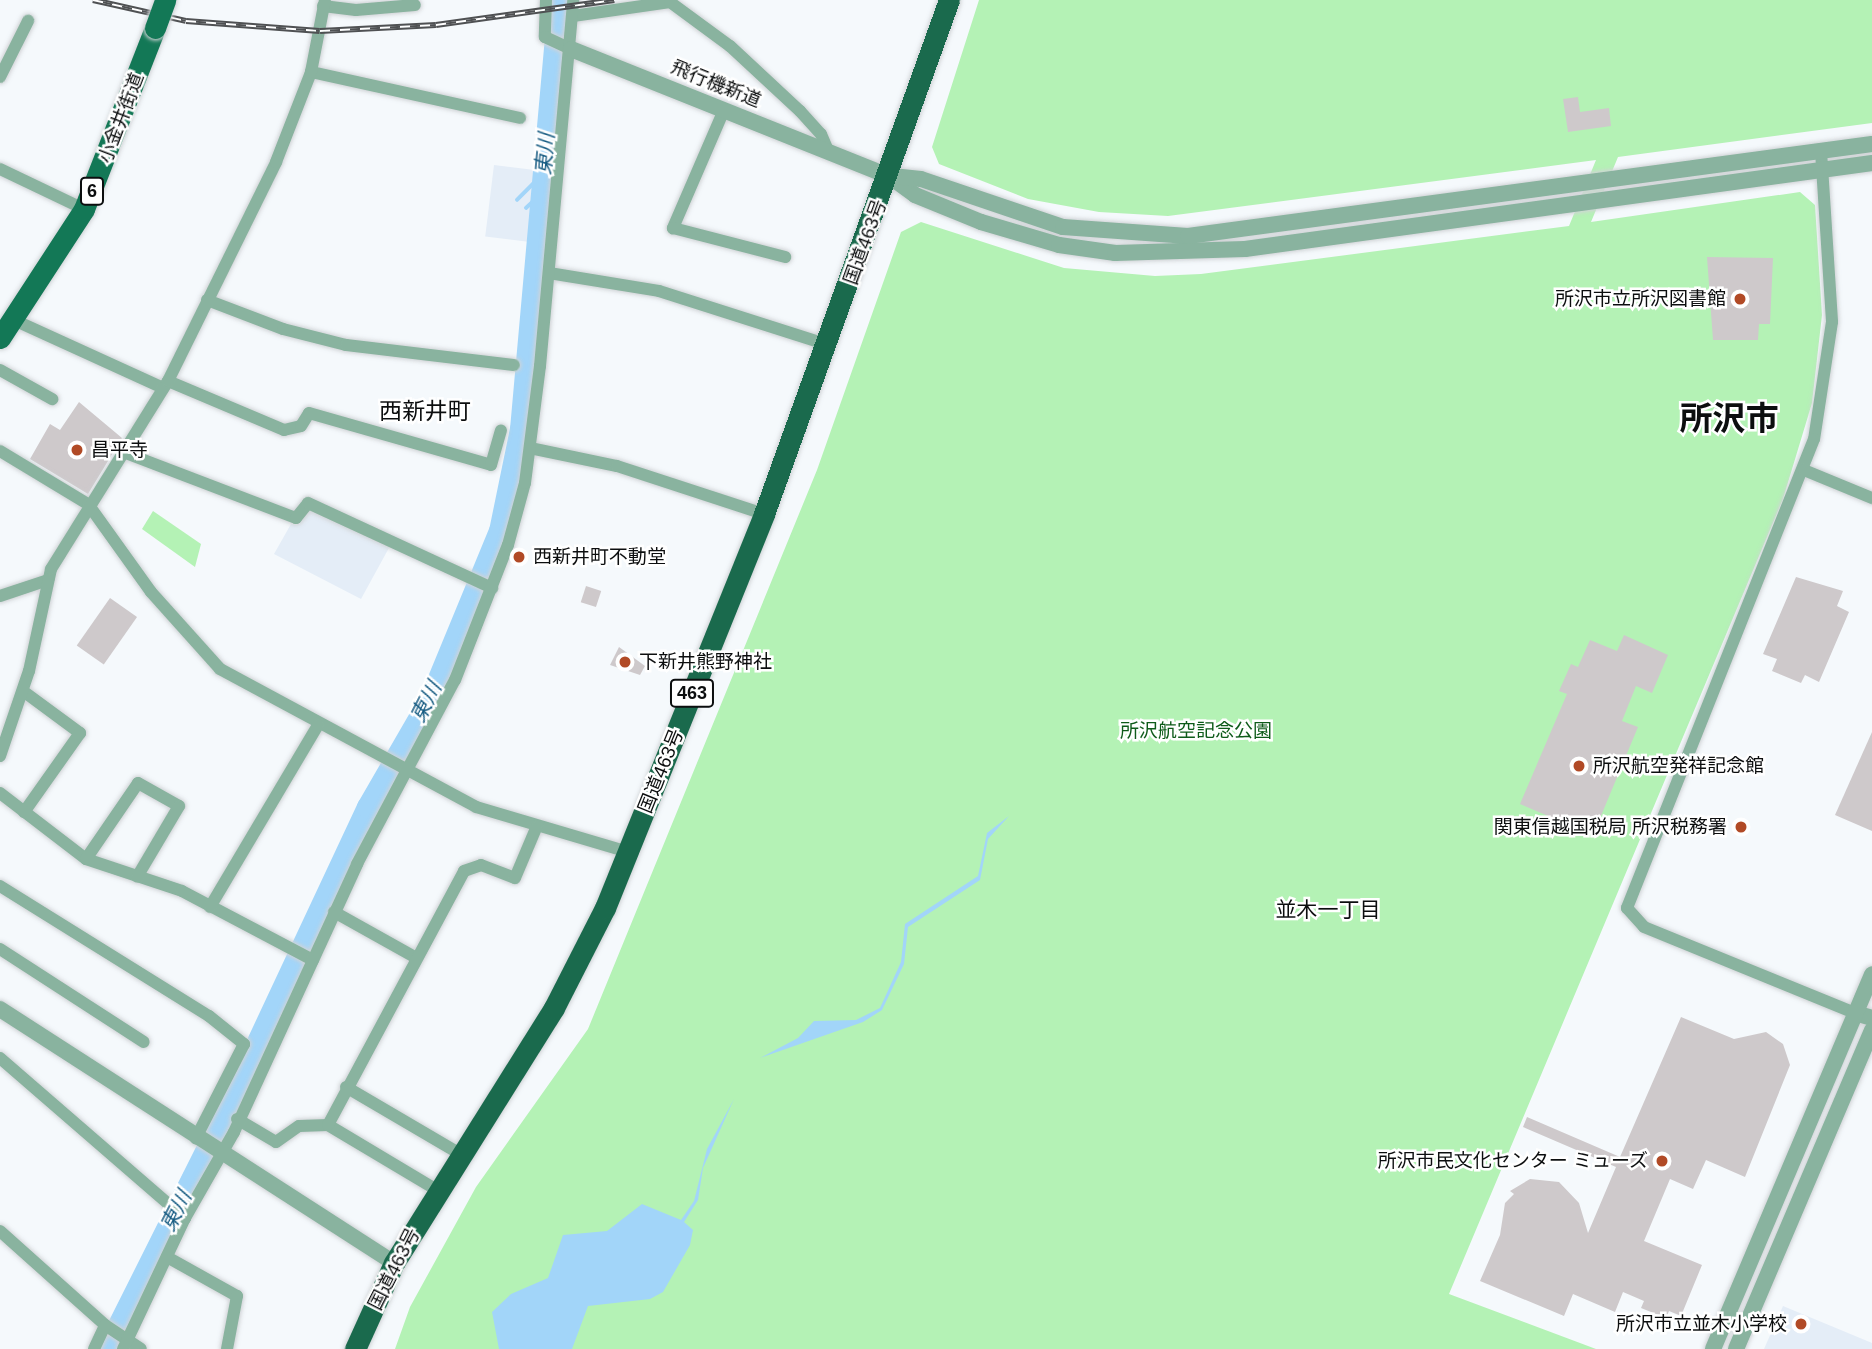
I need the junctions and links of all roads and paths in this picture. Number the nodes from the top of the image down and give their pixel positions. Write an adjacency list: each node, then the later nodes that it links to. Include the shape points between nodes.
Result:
1 (165, 0): 21 (main road, 小金井街道 / 6, bridge)
2 (546, 0): 9 (street, via 543,32 549,40)
3 (573, 0): 7 (street)
4 (949, 0): 20 (highway, 国道463号 / 463)
5 (324, 3): 6 (street, via 356,10); 10 (street)
6 (415, 5)
7 (573, 16): 9 (street); 16 (street, via 670,2 730,46 800,111 821,134)
8 (28, 21): 11 (street)
9 (569, 48): 12 (street, 飛行機新道); 23 (street)
10 (311, 72): 13 (street); 24 (street, via 276,162)
11 (0, 77)
12 (724, 110): 16 (street, 飛行機新道); 22 (street, via 673,228)
13 (520, 118)
14 (1872, 144): 15 (street)
15 (1821, 151): 19 (street); 20 (street, via 1173,236 1063,227 921,179)
16 (829, 153): 20 (street, 飛行機新道)
17 (1872, 163): 19 (street)
18 (0, 169): 21 (street)
19 (1822, 169): 20 (street, via 1180,255 1096,251 1023,237 915,195); 36 (street, via 1832,323 1818,424)
20 (889, 176): 27 (highway, 国道463号 / 463)
21 (84, 209): 25 (main road, 小金井街道 / 6)
22 (785, 257)
23 (549, 273): 27 (street, via 659,291); 33 (street)
24 (207, 300): 28 (street, via 346,345); 30 (street)
25 (14, 320): 26 (main road, 小金井街道 / 6); 30 (street)
26 (0, 338)
27 (828, 345): 39 (highway, 国道463号 / 463)
28 (514, 365)
29 (0, 370): 31 (street)
30 (166, 384): 32 (street, via 284,430 301,426 309,413 491,466); 35 (street)
31 (52, 399)
32 (501, 430)
33 (530, 448): 39 (street, via 617,466); 41 (street, via 516,519)
34 (0, 451): 38 (street)
35 (123, 452): 38 (street); 41 (street, via 296,518 308,503)
36 (1804, 470): 37 (street); 61 (street, via 1627,908 1644,927)
37 (1872, 498)
38 (88, 504): 40 (street); 44 (street, via 139,578 214,663)
39 (764, 514): 50 (highway, 国道463号 / 463)
40 (48, 580): 42 (street); 43 (street)
41 (489, 587): 46 (street, via 455,680)
42 (0, 596)
43 (23, 691): 45 (street); 48 (street, via 80,733)
44 (318, 725): 46 (street); 54 (street)
45 (0, 756)
46 (402, 769): 49 (street, via 476,807); 55 (street)
47 (0, 793): 48 (street)
48 (24, 812): 51 (street)
49 (537, 826): 50 (street); 57 (street, via 515,878 481,865 467,866)
50 (628, 852): 70 (highway, 国道463号 / 463, via 579,964)
51 (86, 859): 52 (street); 52 (street, via 138,783 179,806)
52 (137, 877): 54 (street)
53 (0, 886): 69 (street, via 190,1003 244,1044)
54 (210, 907): 58 (street)
55 (334, 912): 57 (street); 58 (street)
56 (0, 948): 64 (street)
57 (415, 957): 66 (street)
58 (311, 959): 67 (street)
59 (1872, 974): 61 (street)
60 (0, 1009): 69 (street)
61 (1855, 1013): 62 (street); 82 (street)
62 (1872, 1018)
63 (1872, 1030): 83 (street)
64 (144, 1042)
65 (0, 1058): 72 (street)
66 (346, 1087): 68 (street); 70 (street)
67 (237, 1119): 68 (street, via 276,1142 299,1126); 69 (street)
68 (328, 1125): 71 (street)
69 (209, 1146): 72 (street); 75 (street)
70 (460, 1154): 71 (highway, 国道463号 / 463)
71 (437, 1190): 75 (highway, 国道463号 / 463)
72 (183, 1217): 74 (street)
73 (0, 1231): 76 (street)
74 (167, 1257): 77 (street); 80 (street, via 237,1296)
75 (394, 1263): 81 (highway, 国道463号 / 463)
76 (108, 1327): 77 (street); 78 (street)
77 (124, 1342): 79 (street)
78 (94, 1349)
79 (141, 1349)
80 (227, 1349)
81 (355, 1349)
82 (1713, 1349)
83 (1736, 1349)

